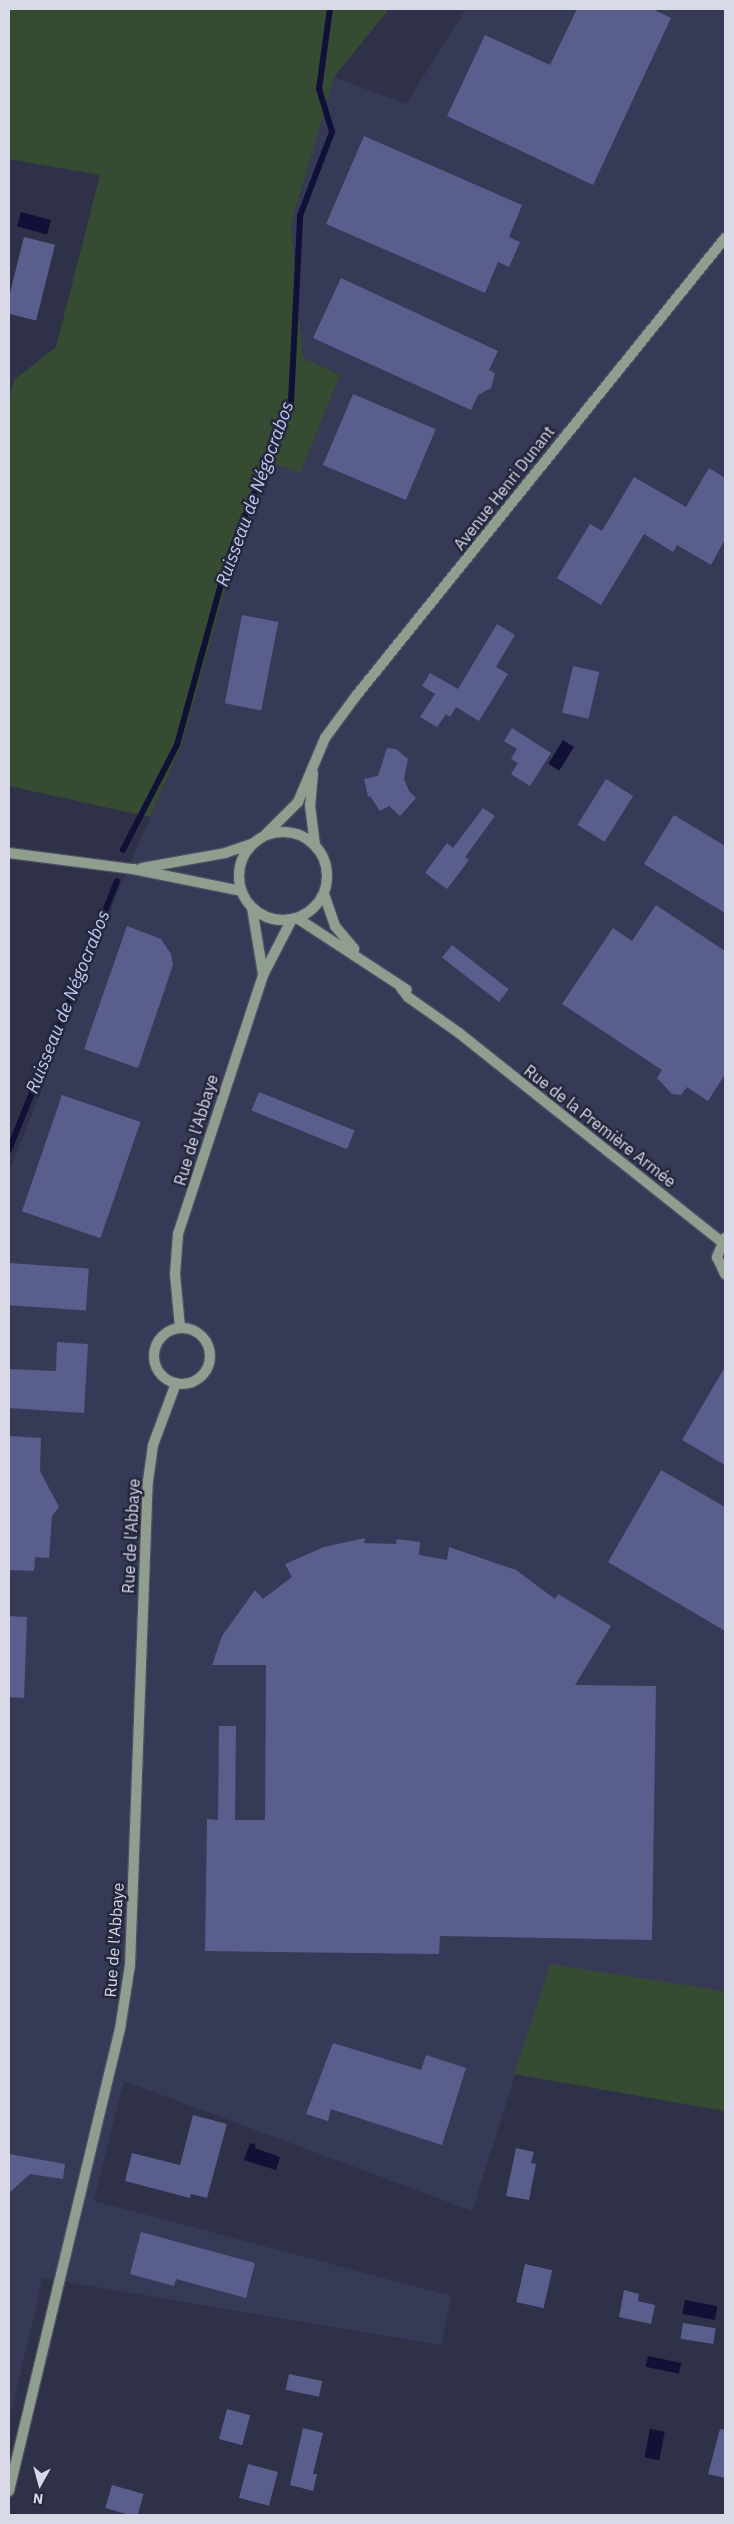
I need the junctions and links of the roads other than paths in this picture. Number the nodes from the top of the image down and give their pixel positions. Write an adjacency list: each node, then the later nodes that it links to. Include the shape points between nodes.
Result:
1 (725, 238): 2 (main road, Avenue Henri Dunant, via 356,696 325,738)
2 (314, 762): 3 (main road, Avenue Henri Dunant, via 298,802); 5 (main road, Avenue Henri Dunant, via 310,806)
3 (266, 834): 4 (main road); 5 (main road, via 292,832)
4 (252, 844): 7 (main road, via 169,866); 8 (main road, via 239,866)
5 (315, 845): 9 (main road, via 326,863)
6 (9, 853): 7 (main road)
7 (133, 869): 8 (main road)
8 (241, 891): 10 (main road)
9 (324, 894): 11 (main road, via 317,904); 12 (main road, Rue de la Première Armée, via 335,926)
10 (252, 908): 11 (main road, via 271,918); 13 (main road, Rue de l'Abbaye)
11 (294, 919): 12 (main road, Rue de la Première Armée); 13 (main road, Rue de l'Abbaye)
12 (367, 963): 14 (main road, Rue de la Première Armée)
13 (263, 975): 16 (main road, Rue de l'Abbaye, via 178,1234 175,1274)
14 (723, 1240): 15 (main road, Rue de la Première Armée, via 717,1257)
15 (725, 1274)
16 (180, 1327): 17 (main road, via 164,1334 153,1355 162,1376); 17 (main road, via 203,1336 208,1343 210,1359 198,1379)
17 (176, 1383): 18 (main road, Rue de l'Abbaye, via 153,1445 148,1481 130,1965 120,2029)
18 (9, 2491)

